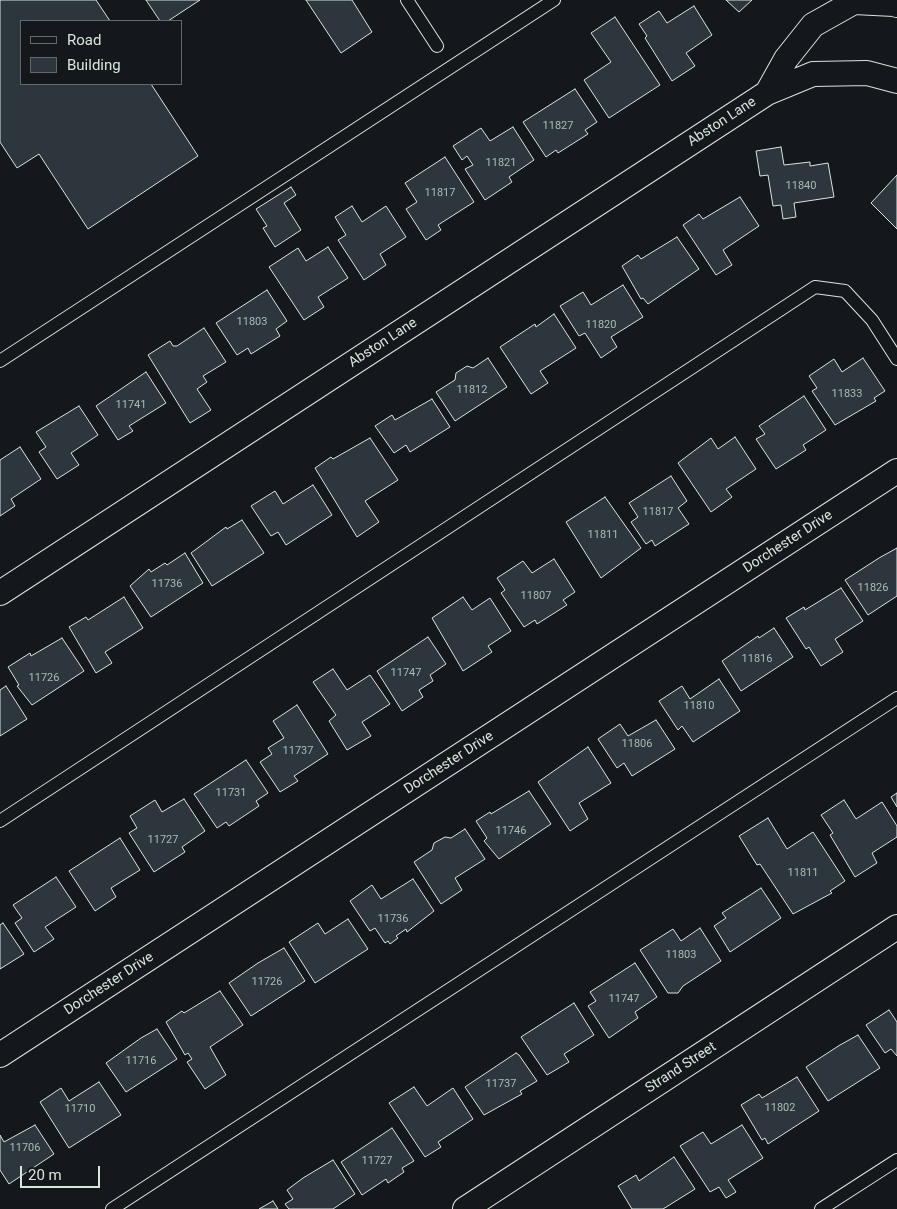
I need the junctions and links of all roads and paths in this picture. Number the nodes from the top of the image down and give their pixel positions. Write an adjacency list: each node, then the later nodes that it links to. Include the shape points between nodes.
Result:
1 (406, 0): 4 (lane)
2 (554, 0): 8 (lane)
3 (897, 5): 6 (street, via 854,2 813,25 786,58)
4 (437, 46)
5 (897, 81): 6 (street, Abston Lane, via 868,72 813,74)
6 (767, 93): 10 (street, Abston Lane)
7 (897, 359): 12 (lane, via 872,320 845,291 815,287)
8 (0, 361)
9 (897, 471): 14 (street, Dorchester Drive)
10 (0, 593)
11 (897, 698): 16 (lane)
12 (0, 821)
13 (897, 927): 17 (street, Strand Street)
14 (0, 1055)
15 (897, 1160): 18 (lane)
16 (112, 1209)
17 (465, 1209)
18 (821, 1209)

